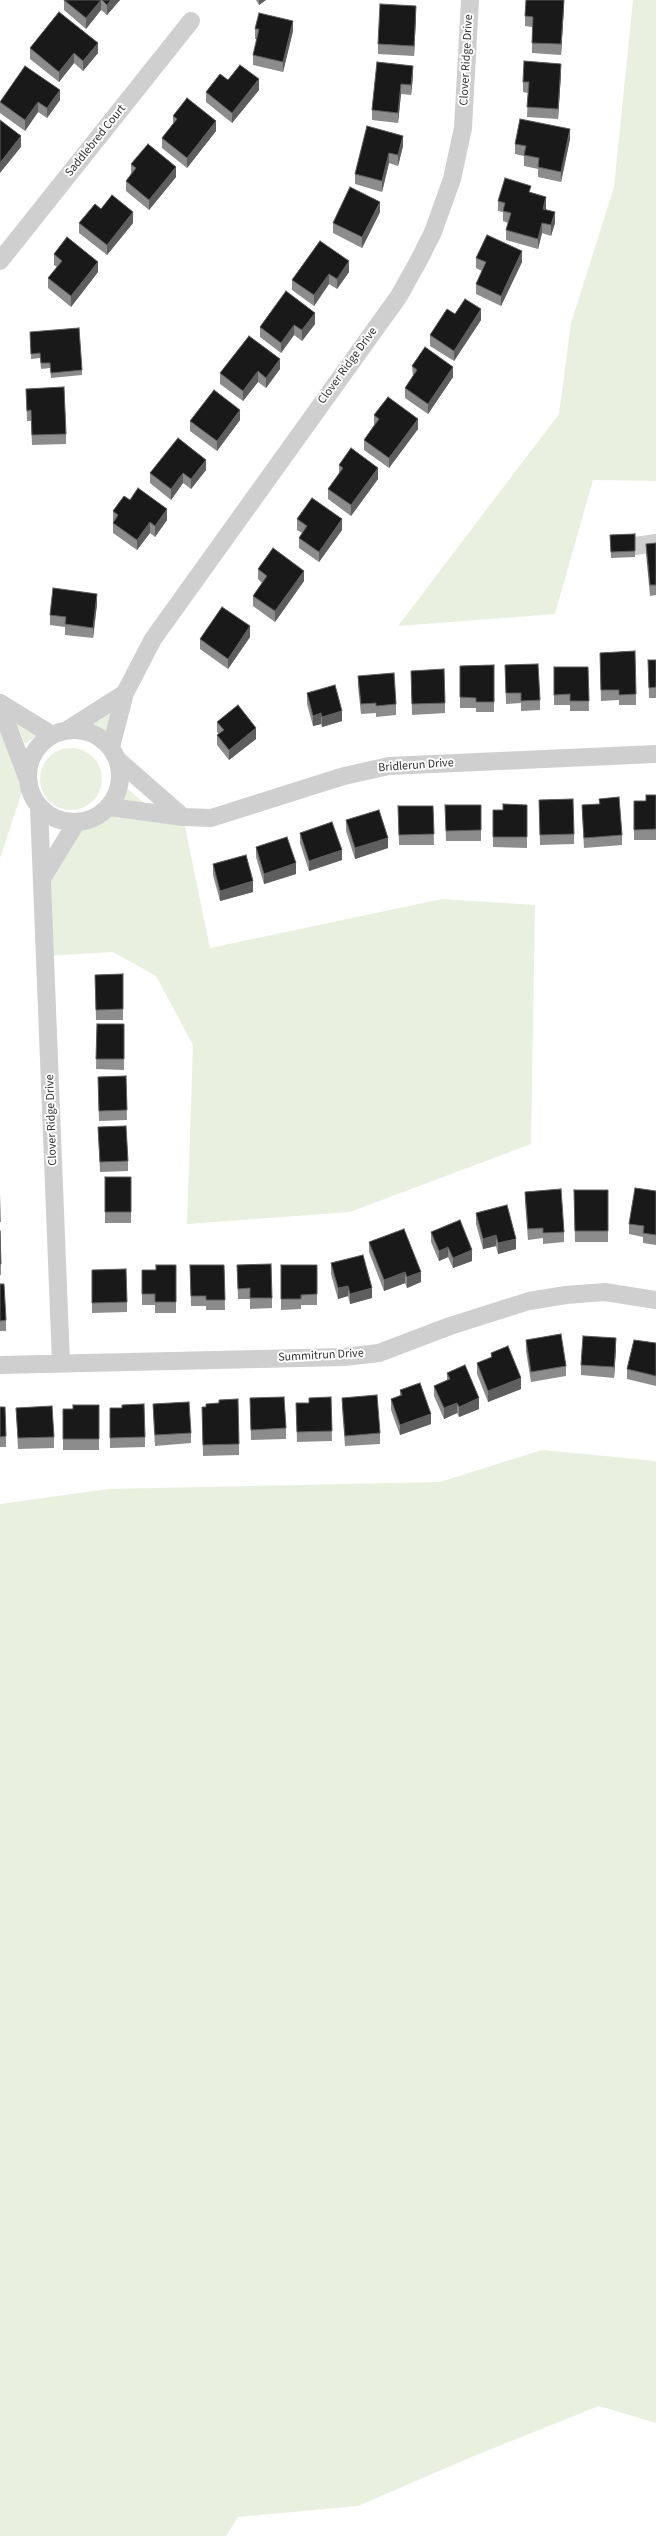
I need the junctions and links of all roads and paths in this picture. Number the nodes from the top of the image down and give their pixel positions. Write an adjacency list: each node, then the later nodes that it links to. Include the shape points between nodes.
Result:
1 (470, 0): 6 (street, Clover Ridge Drive, via 463,128 452,179 420,260 399,296 153,639)
2 (191, 21): 3 (street, Saddlebred Court)
3 (0, 261)
4 (656, 543): 5 (street)
5 (635, 546)
6 (125, 693): 8 (street, Clover Ridge Drive); 9 (street, Clover Ridge Drive)
7 (0, 704): 8 (street); 11 (street)
8 (60, 732): 9 (street, via 84,730 99,736); 11 (street, Clover Ridge Drive, via 38,747 30,761)
9 (115, 754): 13 (street, Clover Ridge Drive, via 121,777 118,793); 14 (street)
10 (656, 754): 14 (street, Bridlerun Drive, via 389,766 344,776 211,818)
11 (28, 777): 12 (street, Clover Ridge Drive, via 31,793)
12 (39, 807): 15 (street, Clover Ridge Drive, via 60,821); 16 (street, Clover Ridge Drive)
13 (110, 807): 14 (street, Bridlerun Drive); 15 (street, Clover Ridge Drive, via 92,820)
14 (183, 817)
15 (76, 823): 16 (street)
16 (43, 877): 18 (street, Clover Ridge Drive)
17 (656, 1300): 18 (street, Summitrun Drive, via 605,1292 529,1301 379,1352 344,1357)
18 (61, 1363): 19 (street, Summitrun Drive)
19 (0, 1365)

